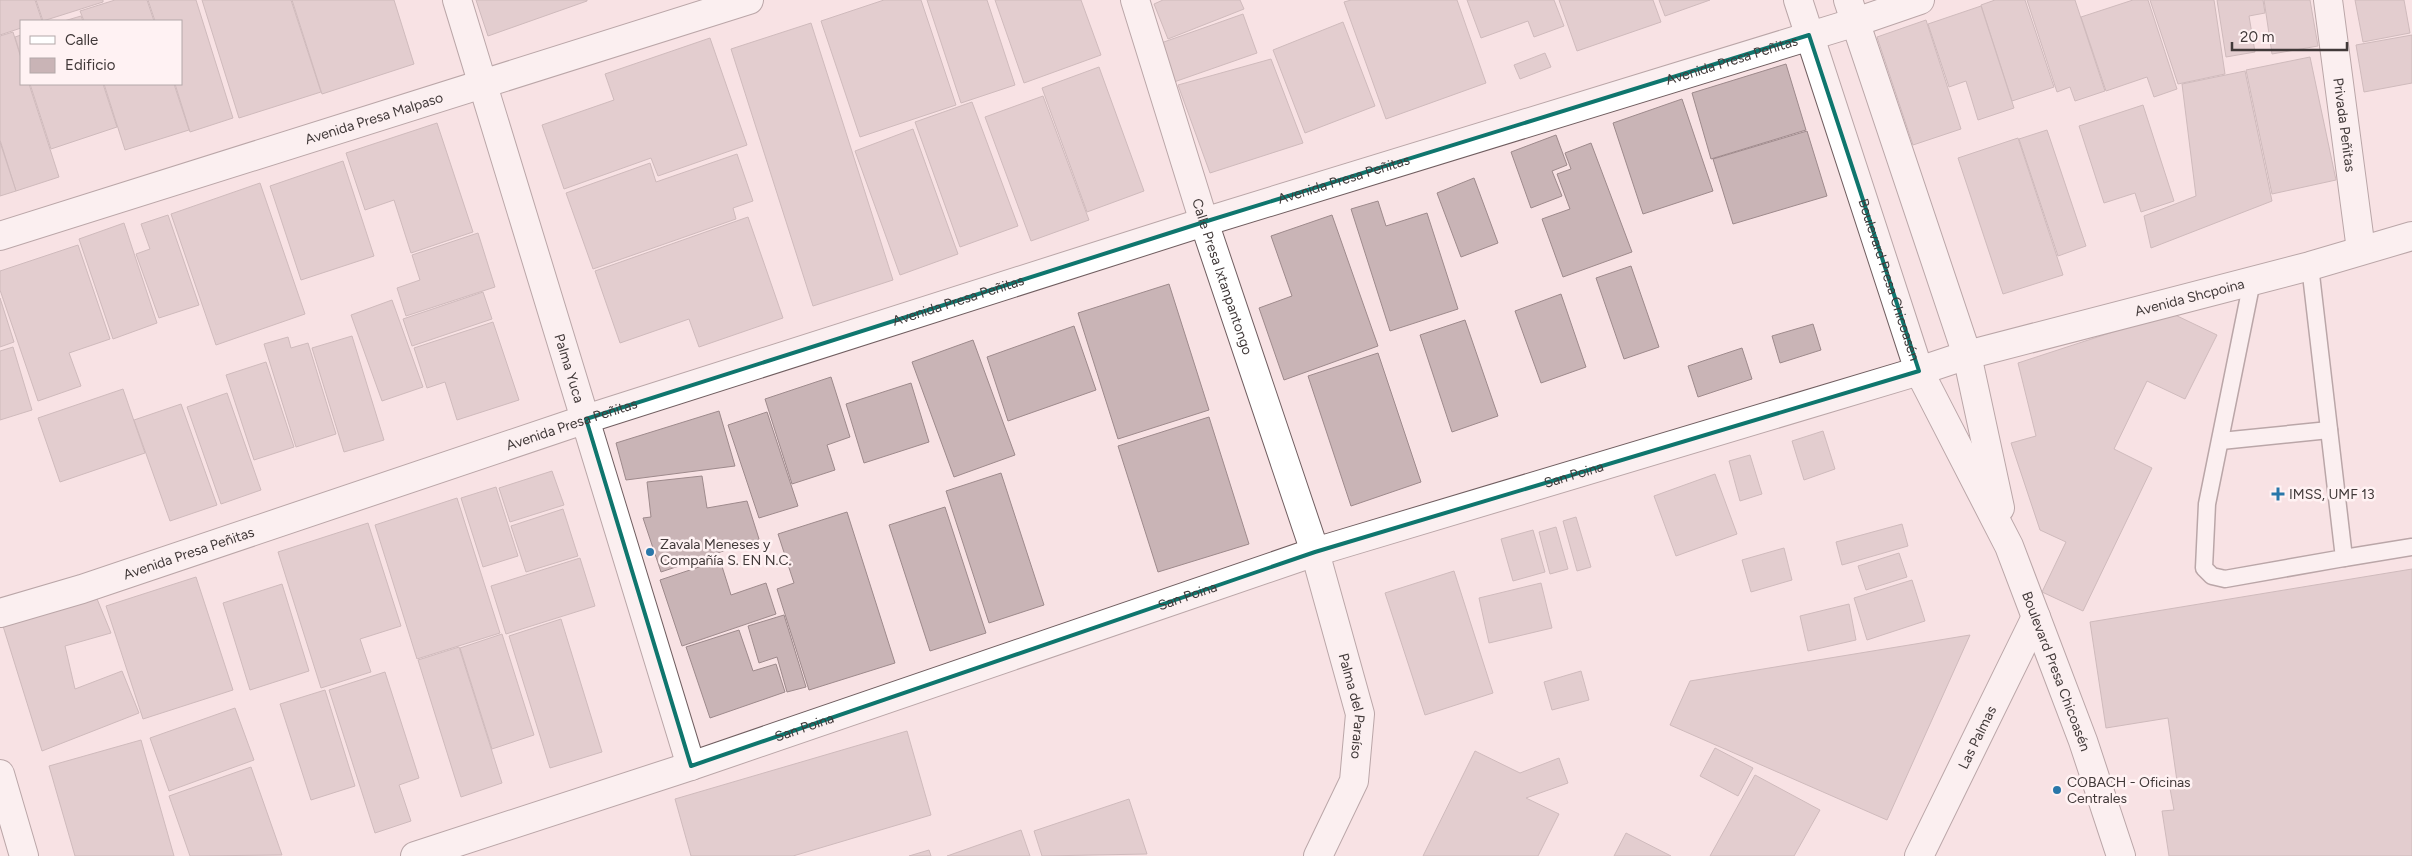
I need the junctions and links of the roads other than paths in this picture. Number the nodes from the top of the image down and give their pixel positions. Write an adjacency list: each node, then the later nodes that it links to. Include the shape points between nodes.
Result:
1 (457, 0): 9 (street, Palma Yuca)
2 (749, 0): 9 (street, Avenida Presa Malpaso)
3 (1135, 0): 10 (street, Calle Presa Ixtanpantongo)
4 (1798, 0): 8 (street, Boulevard Presa Chicoasén)
5 (1920, 0): 7 (street, Avenida Presa Peñitas)
6 (2328, 0): 13 (street, Privada Peñitas)
7 (1852, 11): 8 (street, Avenida Presa Peñitas); 16 (street, Boulevard Presa Chicoasén)
8 (1809, 36): 10 (street, Avenida Presa Peñitas); 17 (street, Boulevard Presa Chicoasén)
9 (483, 83): 11 (street, Avenida Presa Malpaso); 18 (street, Palma Yuca)
10 (1204, 222): 18 (street, Avenida Presa Peñitas); 23 (street, Calle Presa Ixtanpantongo)
11 (0, 236)
12 (2412, 236): 13 (street, Avenida Shcpoina)
13 (2361, 250): 14 (street, Avenida Shcpoina)
14 (2310, 266): 15 (street, Avenida Shcpoina); 19 (lane)
15 (2252, 281): 16 (street, Avenida Shcpoina); 20 (lane)
16 (1967, 355): 17 (street, San Poina); 21 (street, Boulevard Presa Chicoasén)
17 (1919, 371): 21 (street, Boulevard Presa Chicoasén); 23 (street, San Poina)
18 (586, 418): 25 (street, Avenida Presa Peñitas, via 82,590); 27 (street, Palma Yuca)
19 (2329, 430): 20 (lane); 24 (lane)
20 (2221, 441): 24 (lane, via 2207,504 2204,568 2212,576 2225,579)
21 (2009, 546): 26 (street, Boulevard Presa Chicoasén)
22 (2412, 547): 24 (lane)
23 (1315, 552): 27 (street, San Poina); 31 (street, Palma del Paraíso, via 1360,714 1354,781)
24 (2344, 558)
25 (0, 613)
26 (2036, 617): 32 (street, Las Palmas); 33 (street, Boulevard Presa Chicoasén, via 2083,741)
27 (691, 766): 30 (street, San Poina)
28 (0, 774): 29 (street)
29 (24, 856)
30 (415, 856)
31 (1318, 856)
32 (1919, 856)
33 (2121, 856)

